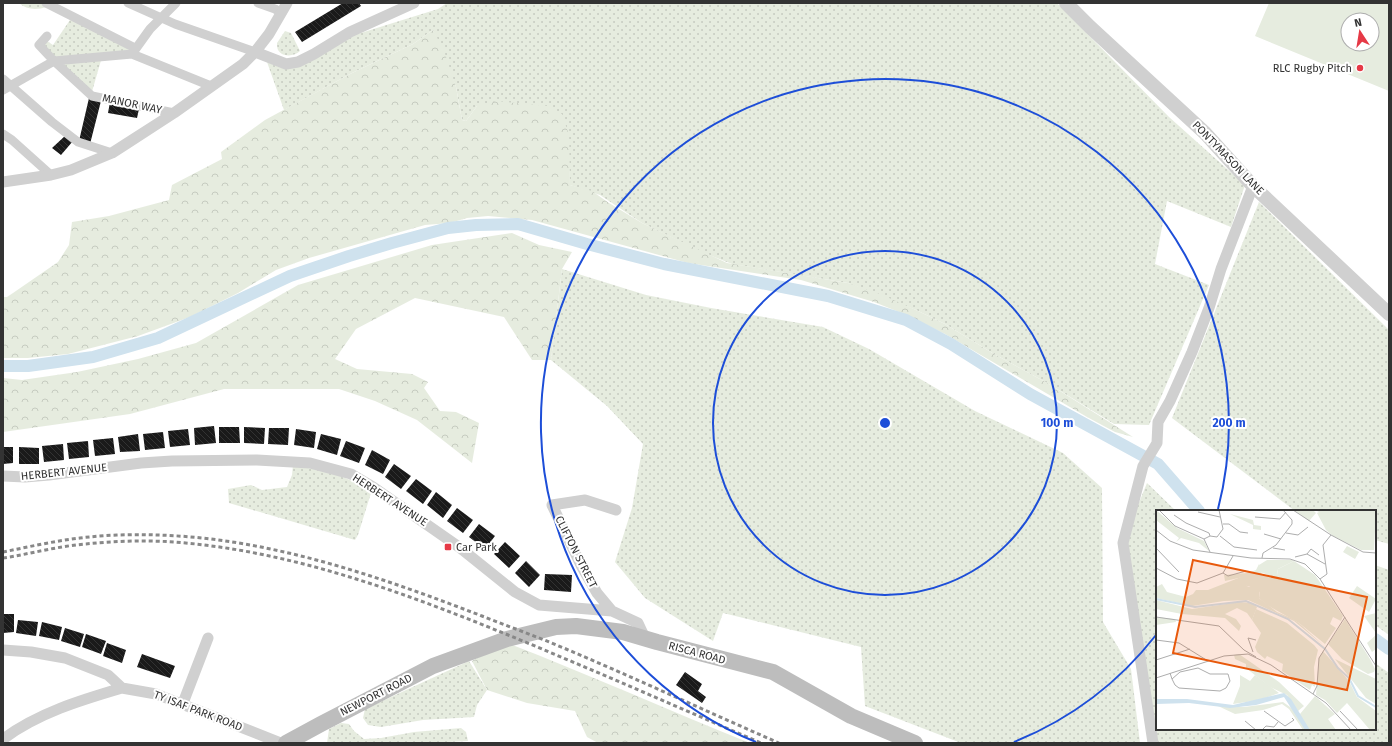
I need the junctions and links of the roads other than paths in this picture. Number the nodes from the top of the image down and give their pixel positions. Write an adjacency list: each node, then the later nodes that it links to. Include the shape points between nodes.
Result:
1 (46, 3): 10 (street)
2 (128, 3): 8 (street)
3 (176, 3): 8 (street)
4 (258, 3): 7 (street, MANOR WAY, via 275,9)
5 (414, 3): 11 (street, via 350,32 298,62 286,64)
6 (1066, 3): 20 (street, PONTYMASON LANE, via 1206,133)
7 (284, 8): 11 (street, MANOR WAY)
8 (160, 18): 10 (street); 11 (street)
9 (47, 36): 12 (street, MANOR WAY, via 39,45)
10 (133, 51): 12 (street); 14 (street)
11 (255, 52): 14 (street, MANOR WAY, via 235,71)
12 (54, 62): 13 (street); 15 (street, MANOR WAY, via 92,96)
13 (5, 85): 17 (street, via 78,142)
14 (211, 86): 15 (street, MANOR WAY)
15 (174, 113): 17 (street, MANOR WAY)
16 (3, 134): 18 (street)
17 (112, 153): 18 (street, MANOR WAY)
18 (52, 175): 19 (street, MANOR WAY)
19 (3, 182)
20 (1254, 186): 21 (street, PONTYMASON LANE); 35 (street, via 1192,352 1158,422 1157,442 1143,466 1123,544)
21 (1389, 314)
22 (3, 476): 24 (street, HERBERT AVENUE, via 49,475 172,461 257,460 310,463 351,474 459,547 516,592 538,605)
23 (616, 510): 24 (street, CLIFTON STREET, via 585,500 552,505 597,594)
24 (612, 611): 26 (street, HERBERT AVENUE, via 638,623)
25 (208, 638): 30 (street)
26 (645, 638): 28 (main road, RISCA ROAD, via 599,628 556,627 507,639); 34 (main road, RISCA ROAD, via 773,672 851,716)
27 (3, 650): 29 (street, via 65,658 108,675)
28 (468, 653): 33 (main road, NEWPORT ROAD, via 398,683)
29 (122, 688): 30 (street, TY ISAF PARK ROAD, via 156,694); 31 (street, via 66,706)
30 (183, 704): 32 (street, TY ISAF PARK ROAD)
31 (3, 739)
32 (281, 743)
33 (286, 743)
34 (915, 743)
35 (1153, 743)

